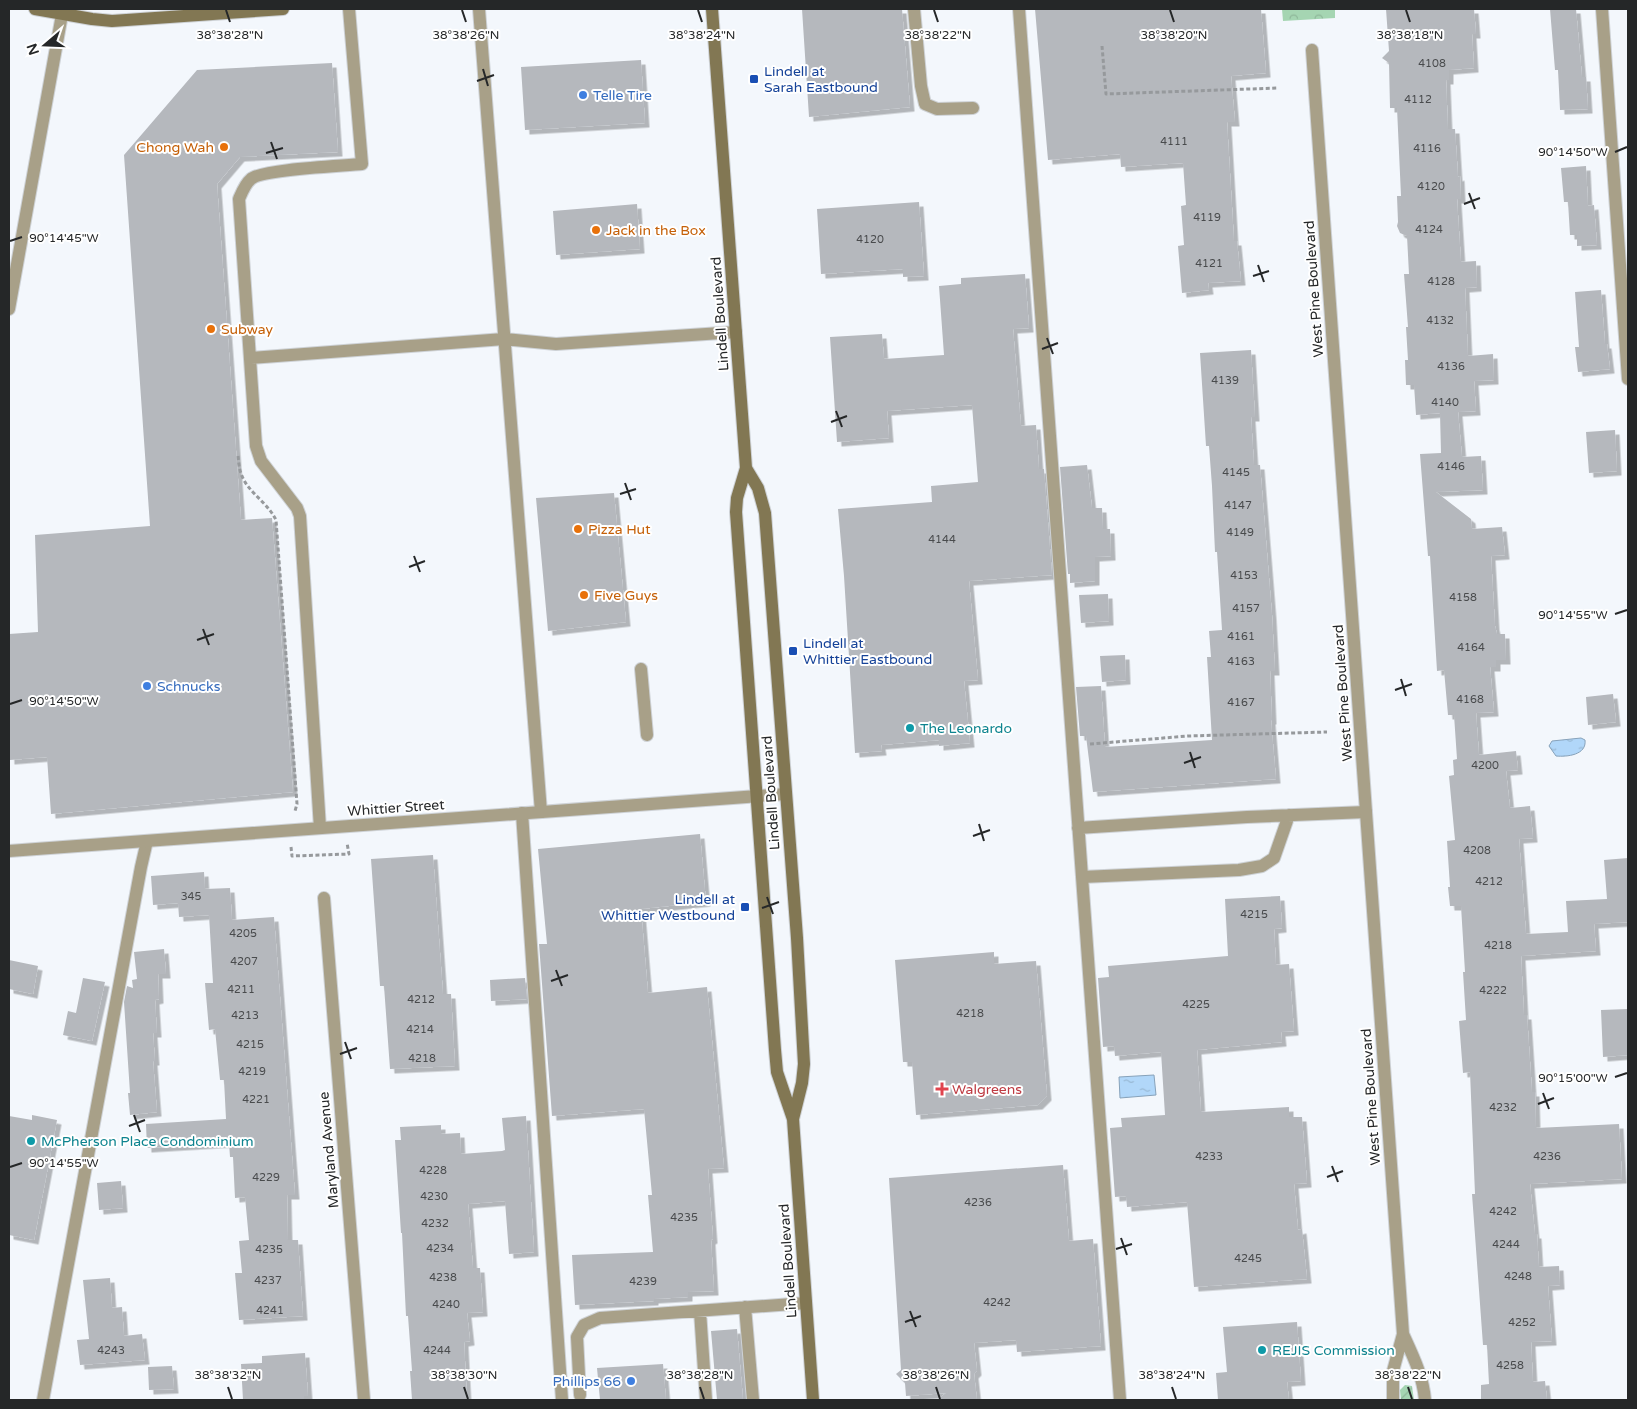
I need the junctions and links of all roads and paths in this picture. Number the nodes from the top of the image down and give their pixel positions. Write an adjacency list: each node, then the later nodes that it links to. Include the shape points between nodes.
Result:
1 (35, 9): 9 (main road)
2 (283, 9): 9 (main road, via 112,21)
3 (349, 9): 17 (street, via 362,164 272,172 252,177 239,199)
4 (479, 9): 16 (street)
5 (712, 9): 15 (main road, Lindell Boulevard)
6 (914, 9): 13 (street, via 925,104 937,110)
7 (1019, 9): 23 (street)
8 (1602, 9): 18 (street)
9 (62, 11): 14 (street)
10 (1102, 46): 12 (path, via 1106,94)
11 (1312, 50): 27 (street, West Pine Boulevard)
12 (1278, 88)
13 (973, 108)
14 (9, 309)
15 (736, 332): 16 (street, via 556,344); 19 (main road, Lindell Boulevard)
16 (504, 340): 17 (street); 26 (street)
17 (251, 358): 30 (street, via 256,446 262,461 300,516)
18 (1628, 379)
19 (746, 468): 24 (main road, Lindell Boulevard, via 758,488 765,513); 25 (main road, Lindell Boulevard, via 736,512)
20 (641, 669): 22 (street)
21 (1326, 732): 23 (path, via 1188,736)
22 (647, 735)
23 (1072, 745): 31 (street)
24 (786, 794): 25 (street, Whittier Street); 38 (main road, Lindell Boulevard, via 804,1046 802,1084)
25 (756, 796): 26 (street, Whittier Street); 38 (main road, Lindell Boulevard, via 777,1072)
26 (541, 812): 28 (street, Whittier Street)
27 (1366, 812): 29 (street); 42 (street, West Pine Boulevard)
28 (522, 813): 30 (street, Whittier Street); 46 (street)
29 (1289, 815): 31 (street); 36 (street, via 1274,858 1262,866 1239,870)
30 (320, 828): 32 (street, Whittier Street)
31 (1078, 828): 36 (street)
32 (147, 841): 33 (street, Whittier Street); 44 (street)
33 (9, 851)
34 (349, 854): 35 (path)
35 (292, 856)
36 (1082, 877): 50 (street)
37 (324, 898): 45 (street, Maryland Avenue)
38 (793, 1119): 39 (main road, Lindell Boulevard)
39 (806, 1303): 40 (street); 49 (main road, Lindell Boulevard)
40 (745, 1307): 41 (street); 48 (street, via 746,1380)
41 (700, 1311): 43 (street, via 600,1318 584,1325 577,1337); 47 (street, via 710,1382)
42 (1403, 1334): 51 (street, West Pine Boulevard, via 1393,1371); 52 (street, West Pine Boulevard, via 1418,1367)
43 (580, 1395)
44 (42, 1400)
45 (364, 1400)
46 (562, 1400)
47 (706, 1400)
48 (753, 1400)
49 (813, 1400)
50 (1120, 1400)
51 (1393, 1400)
52 (1425, 1400)

